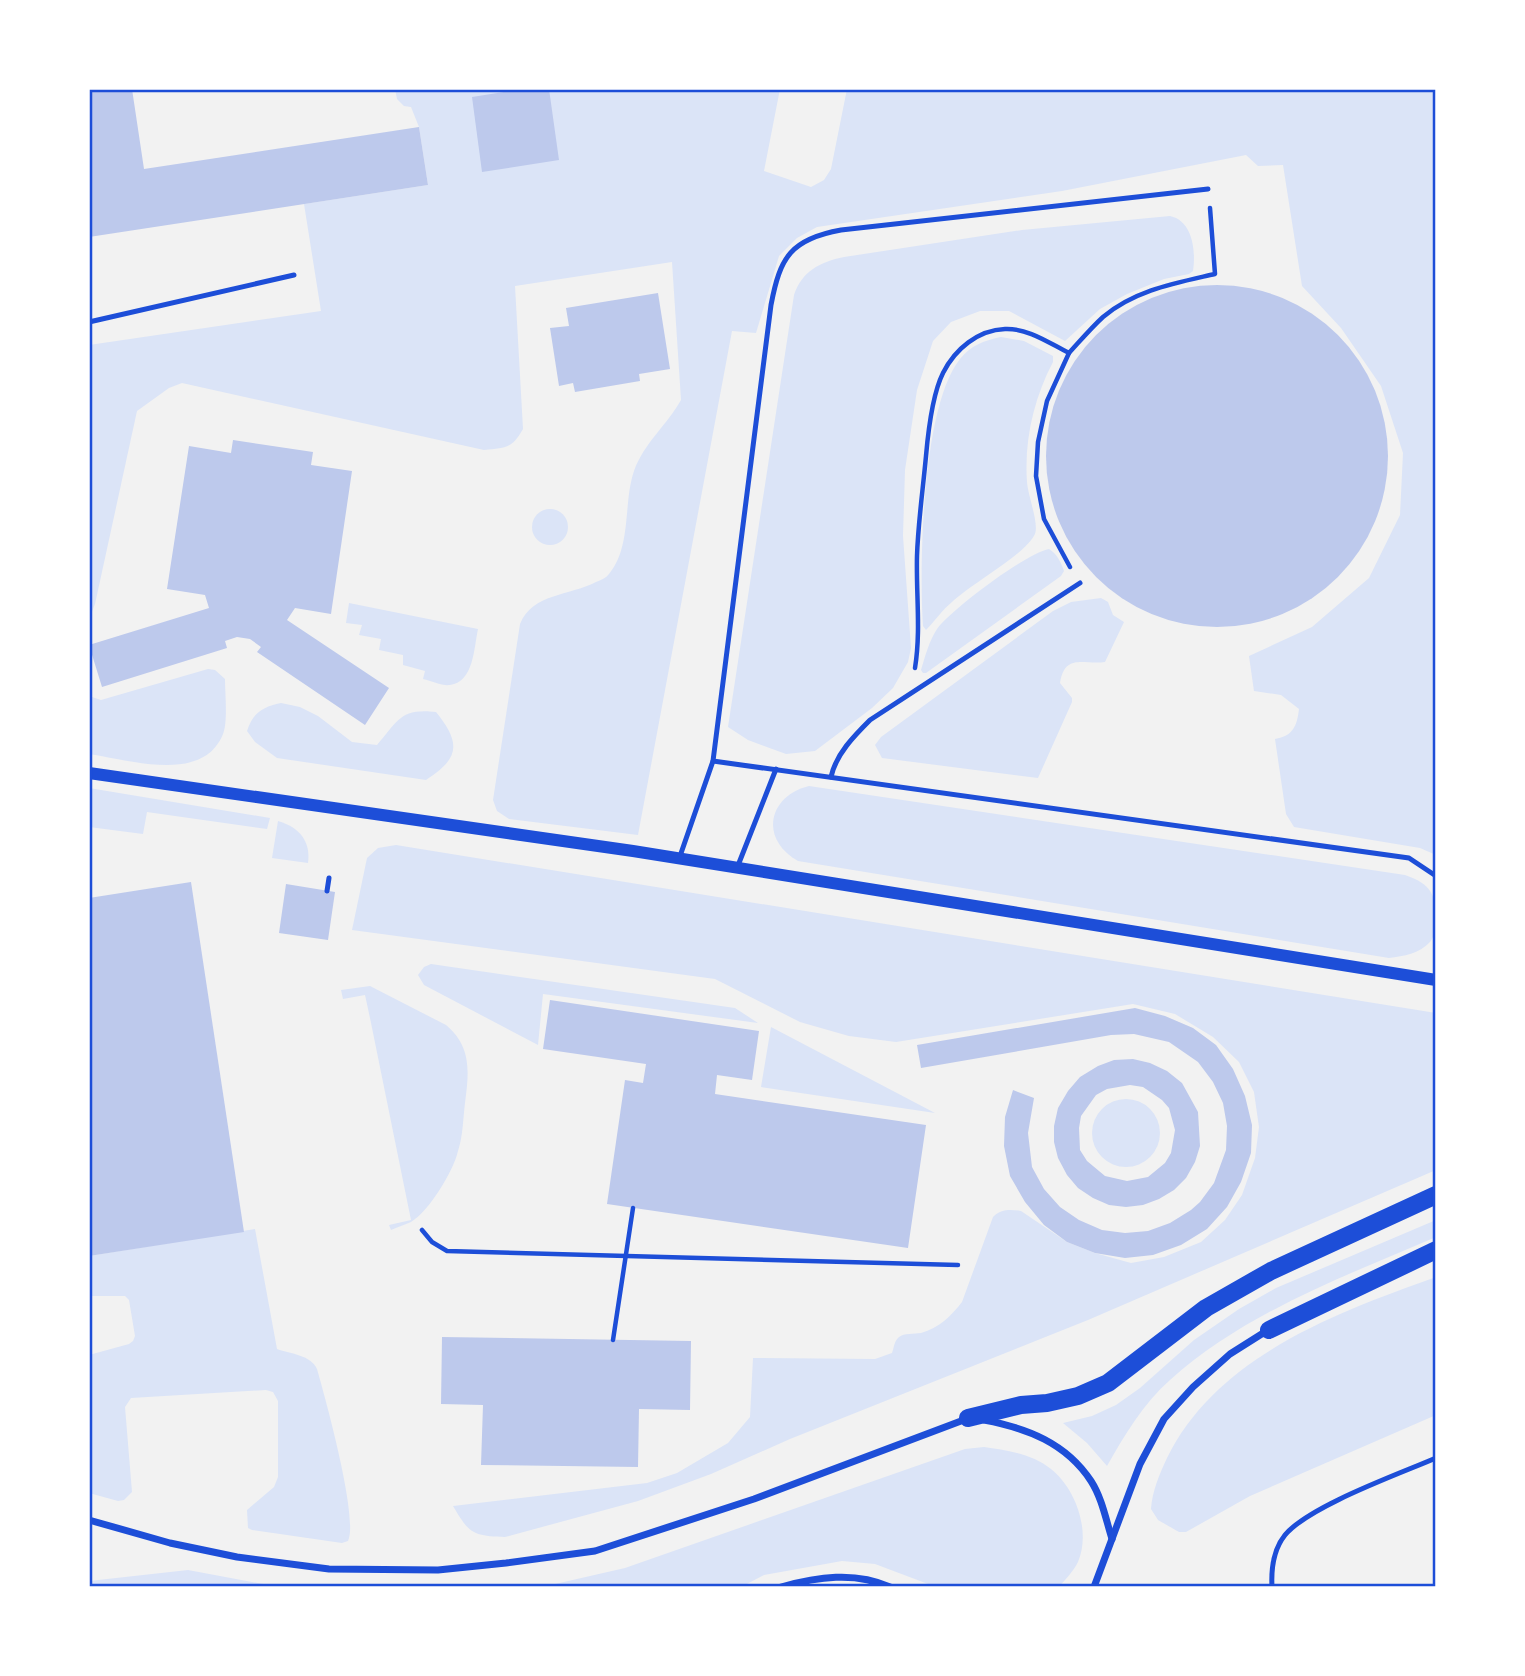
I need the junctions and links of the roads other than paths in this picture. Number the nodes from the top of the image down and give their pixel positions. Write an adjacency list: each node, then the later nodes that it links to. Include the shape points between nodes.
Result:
1 (1208, 189): 5 (lane, via 841,230 821,234 792,250 776,281 771,305)
2 (294, 275): 3 (lane)
3 (89, 322)
4 (1080, 583): 8 (lane, via 870,720 834,765)
5 (713, 761): 6 (lane); 9 (lane)
6 (776, 769): 8 (lane); 10 (lane)
7 (89, 773): 9 (street)
8 (831, 777): 11 (lane, via 1409,858)
9 (679, 859): 10 (street)
10 (737, 868): 14 (street)
11 (1436, 876)
12 (329, 878): 13 (lane)
13 (327, 891)
14 (1436, 980)
15 (1436, 1195): 18 (main road, via 1271,1271 1206,1308 1108,1383 1078,1396)
16 (1436, 1250): 17 (main road)
17 (1269, 1330): 21 (street, via 1230,1354 1164,1419 1140,1464)
18 (968, 1418): 20 (street, via 754,1499 595,1551 506,1563 438,1570 328,1569 237,1557); 21 (street, via 1043,1437 1070,1457 1092,1482)
19 (1436, 1458): 25 (lane, via 1298,1523 1274,1556)
20 (89, 1520)
21 (1112, 1538): 24 (street)
22 (781, 1587): 23 (street, via 811,1578 847,1577)
23 (890, 1587)
24 (1094, 1587)
25 (1272, 1587)

